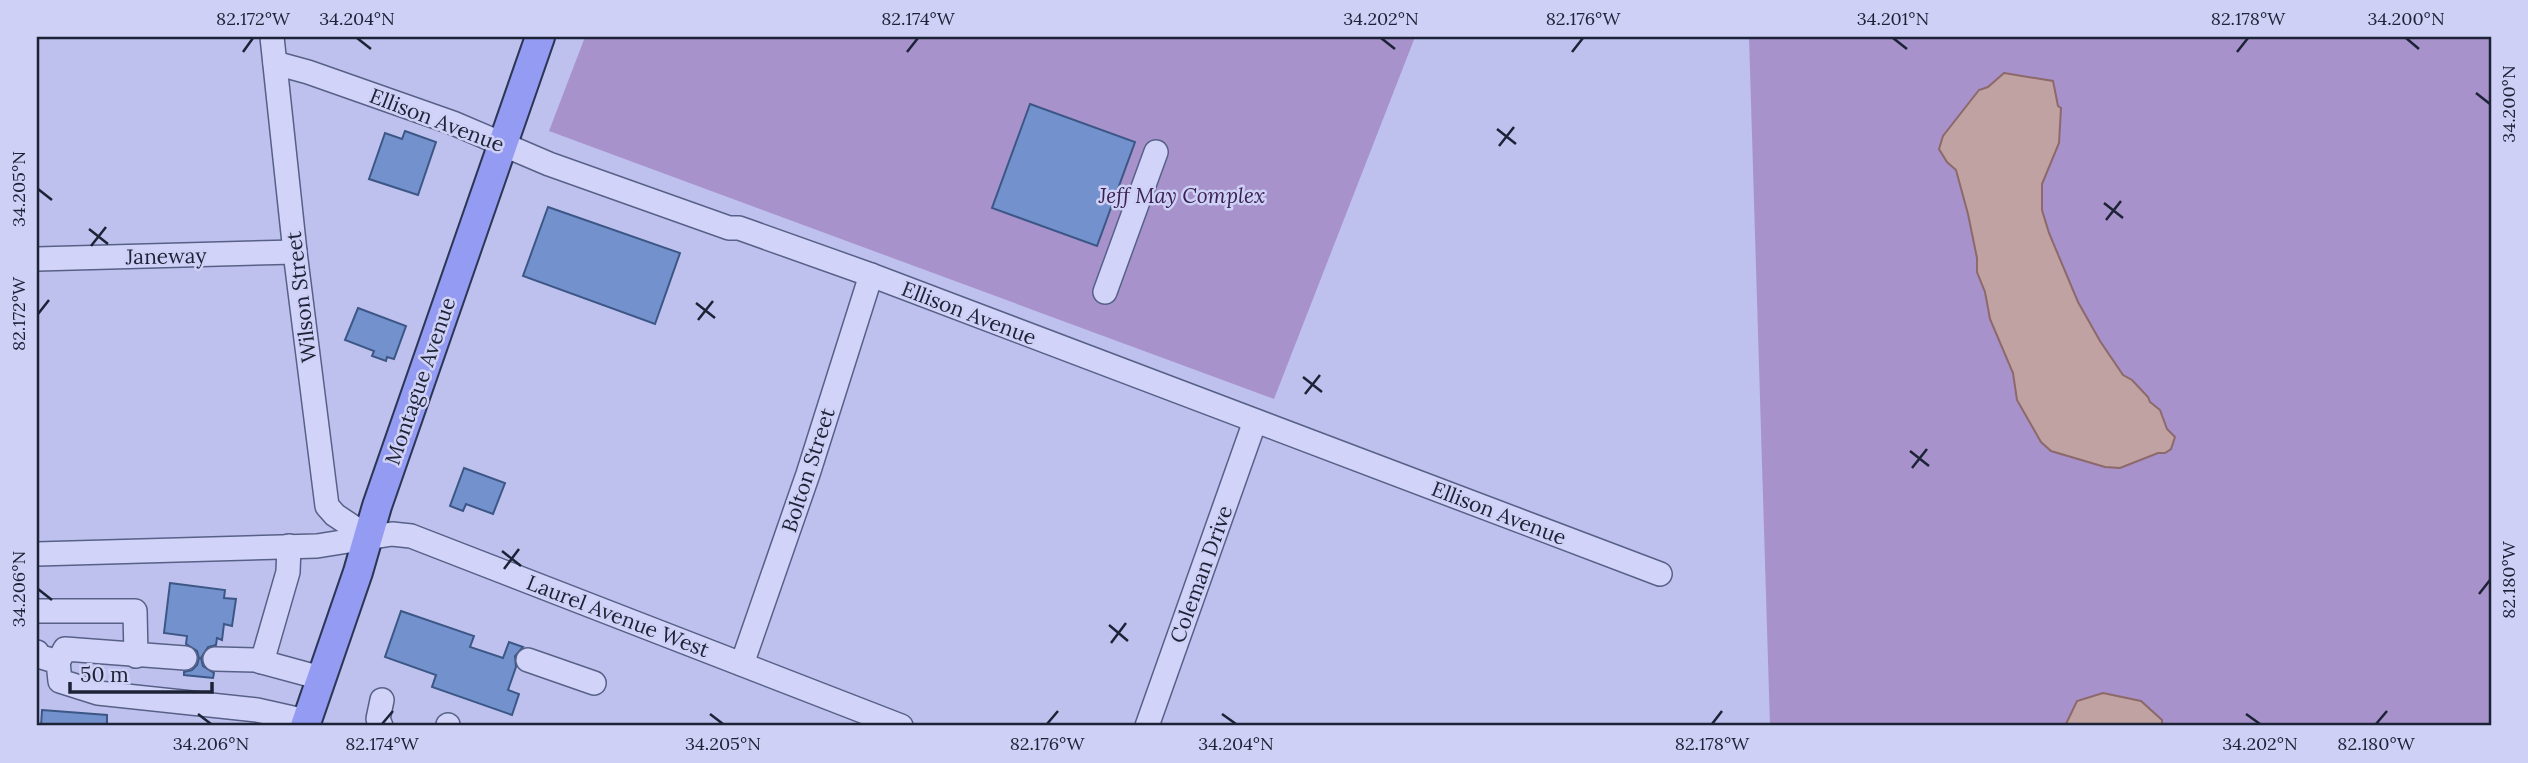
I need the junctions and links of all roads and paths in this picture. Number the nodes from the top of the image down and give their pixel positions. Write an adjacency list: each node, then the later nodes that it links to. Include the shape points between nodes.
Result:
1 (272, 37): 3 (street, Wilson Street)
2 (540, 37): 4 (main road, Montague Avenue)
3 (275, 63): 4 (street, Ellison Avenue, via 427,114); 6 (street, Wilson Street)
4 (502, 145): 8 (street, Ellison Avenue, via 606,186); 11 (main road, Montague Avenue)
5 (1156, 152): 9 (street)
6 (295, 252): 7 (street, Janeway); 11 (street, Wilson Street, via 327,506)
7 (37, 259)
8 (871, 275): 10 (street, Ellison Avenue); 22 (street, Bolton Street)
9 (1105, 292)
10 (1255, 421): 14 (street, Ellison Avenue); 29 (street, Coleman Drive)
11 (368, 537): 12 (street, Laurel Avenue West); 22 (street, Laurel Avenue West, via 411,537); 23 (main road, Montague Avenue)
12 (289, 546): 13 (street, Laurel Avenue West); 21 (street, via 288,572)
13 (37, 554)
14 (1660, 573)
15 (37, 611): 16 (street, via 135,611)
16 (136, 656): 17 (street, via 65,649); 18 (street)
17 (47, 657): 26 (street, via 60,681 98,693 257,710)
18 (185, 658)
19 (215, 659): 21 (street)
20 (527, 660): 24 (street)
21 (262, 662): 23 (street)
22 (743, 664): 27 (street, Laurel Avenue West)
23 (321, 678): 26 (main road, Montague Avenue)
24 (594, 683)
25 (382, 701): 28 (street)
26 (305, 723)
27 (888, 724)
28 (381, 726)
29 (1147, 726)

